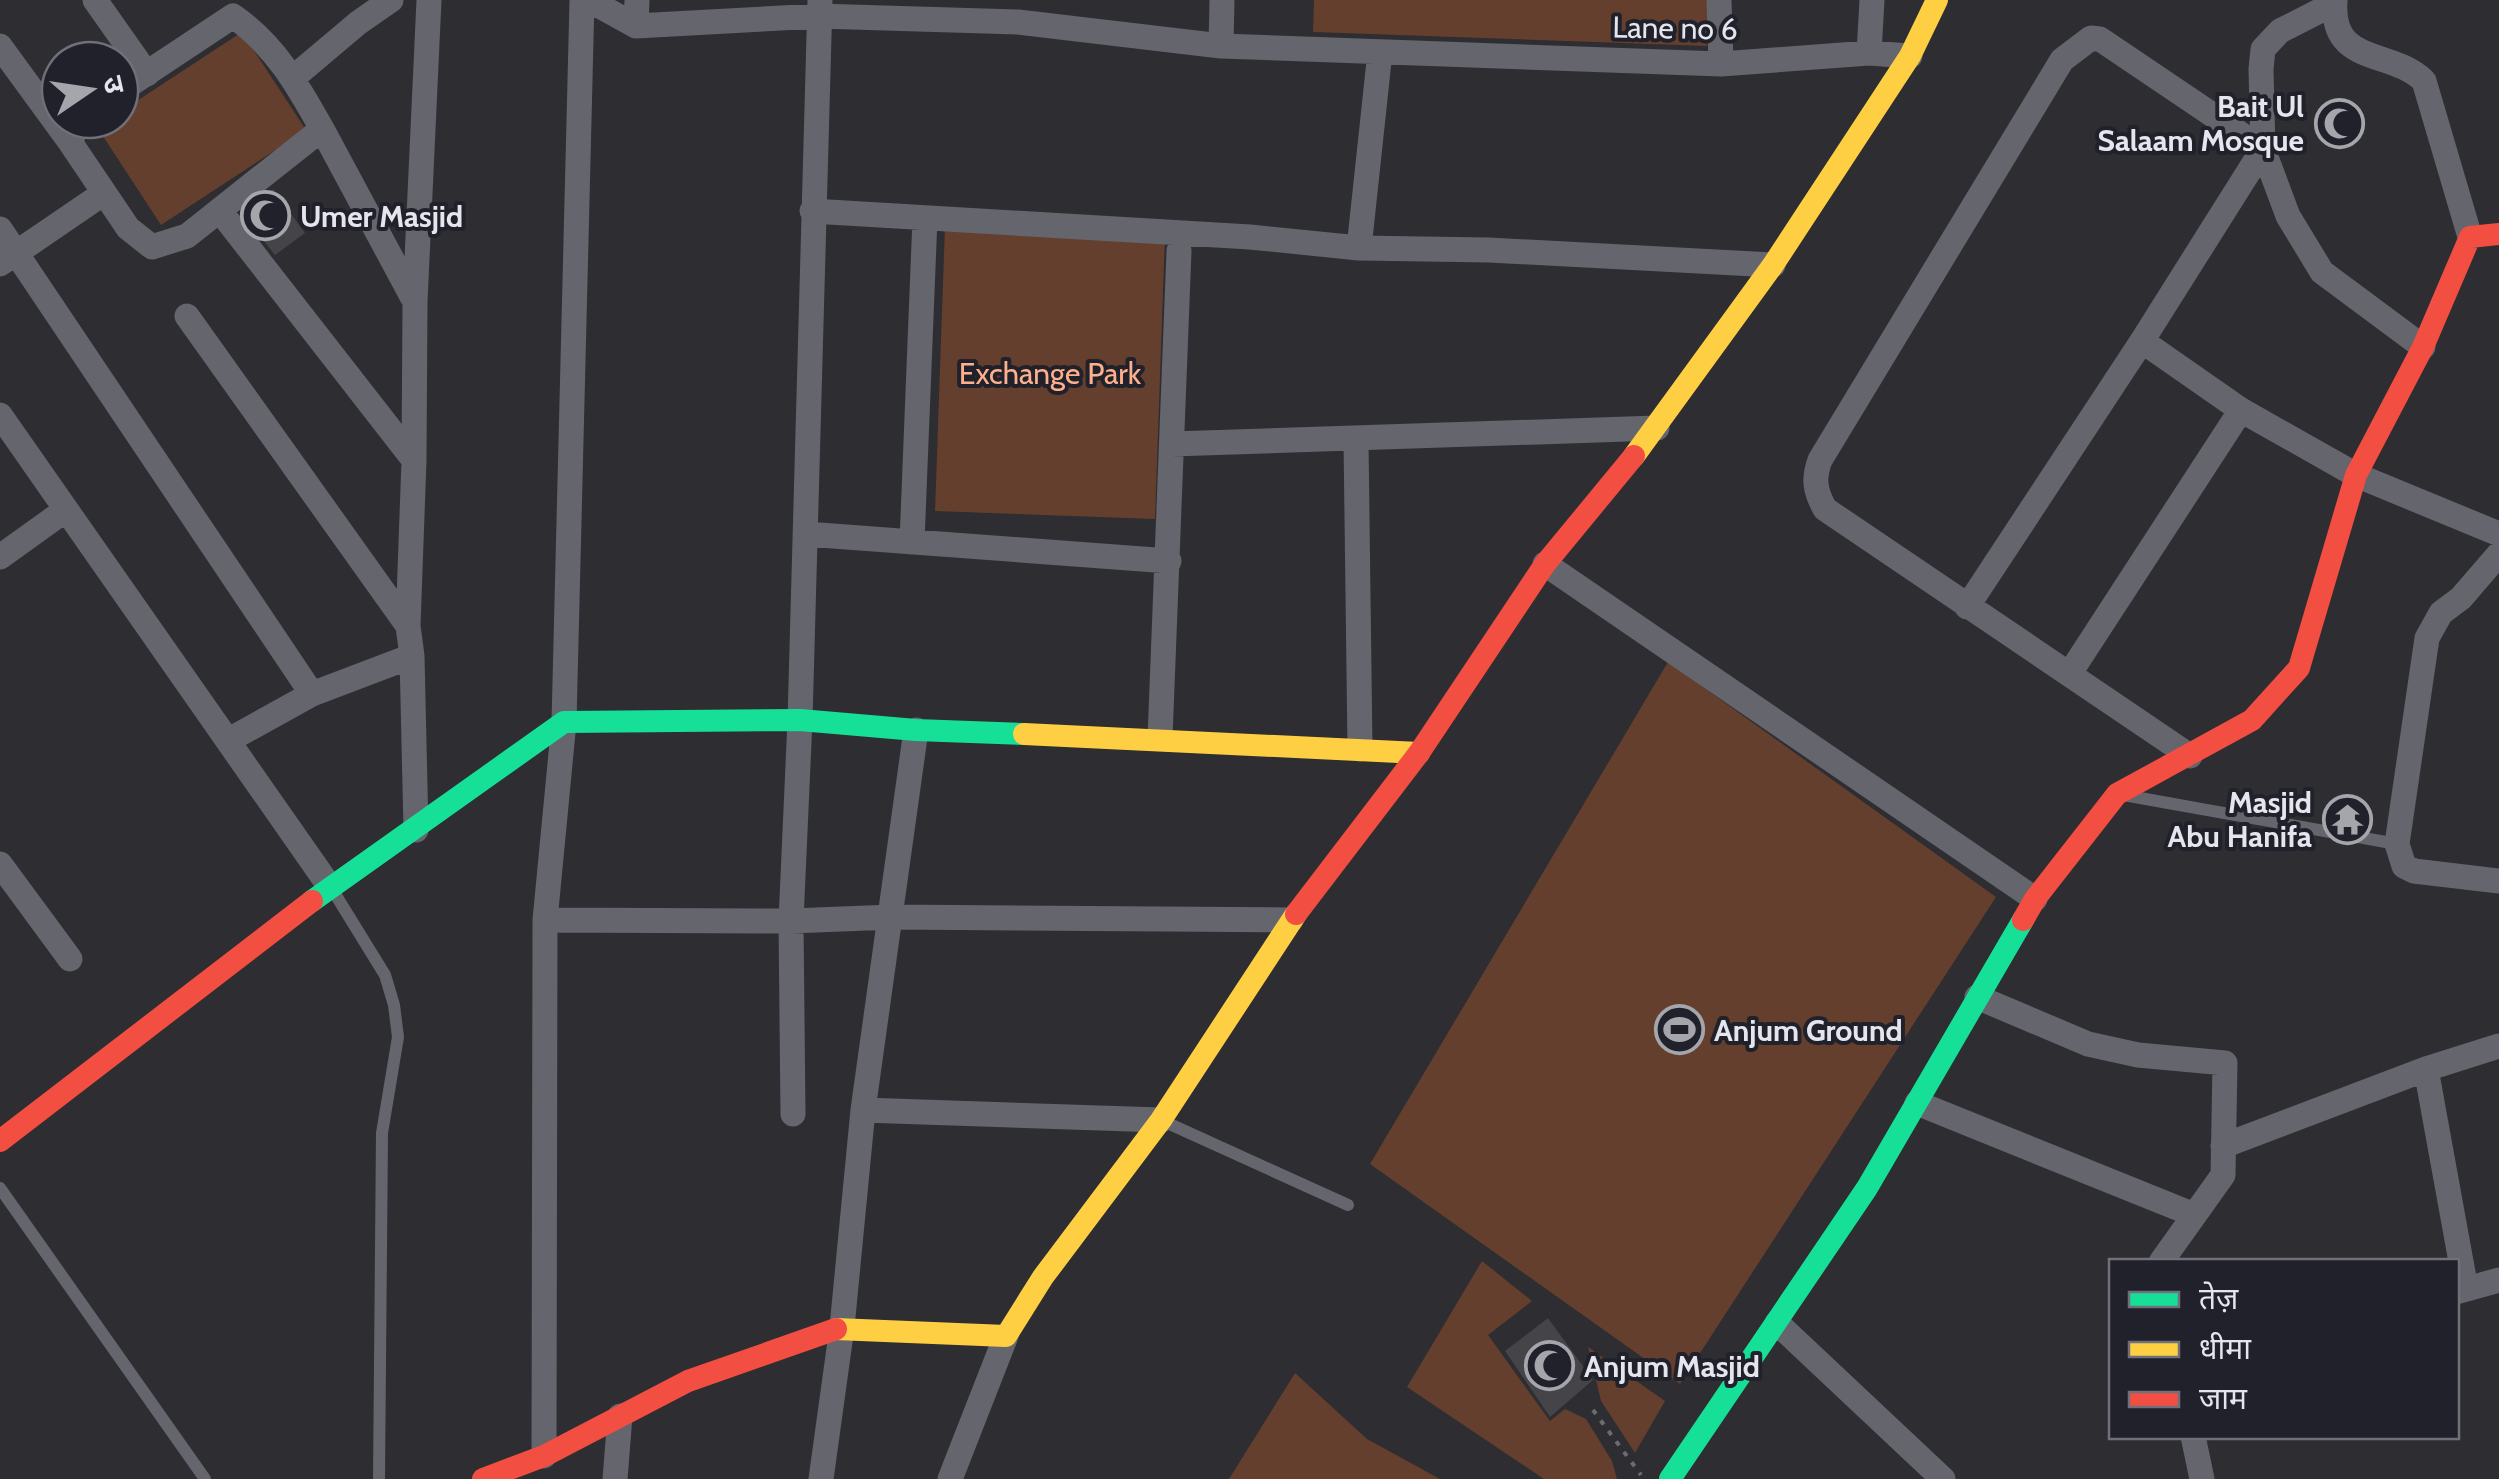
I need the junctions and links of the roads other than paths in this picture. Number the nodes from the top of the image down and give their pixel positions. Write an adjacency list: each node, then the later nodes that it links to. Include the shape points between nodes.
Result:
1 (95, 0): 20 (street)
2 (391, 0): 22 (street)
3 (429, 0): 38 (street)
4 (585, 0): 13 (street, Lane no 6); 63 (street)
5 (1222, 0): 15 (street)
6 (1719, 0): 19 (street)
7 (1872, 0): 17 (street)
8 (1937, 0): 18 (street)
9 (2335, 1): 26 (street, via 2280,31 2263,49); 33 (street, via 2344,40 2424,82)
10 (227, 8): 20 (street); 22 (street, via 257,32)
11 (819, 8): 12 (street, Lane no 6); 13 (street, Lane no 6); 29 (street)
12 (1018, 11): 15 (street, Lane no 6)
13 (636, 13)
14 (0, 46): 23 (street)
15 (1221, 46): 16 (street, Lane no 6)
16 (1380, 52): 19 (street, Lane no 6); 34 (street)
17 (1869, 53): 18 (street, Lane no 6); 19 (street, Lane no 6)
18 (1910, 56): 37 (street)
19 (1721, 64)
20 (147, 74): 21 (street)
21 (140, 78)
22 (294, 78): 24 (street)
23 (40, 91)
24 (322, 129): 28 (street); 38 (street)
25 (79, 140): 27 (street)
26 (2263, 149): 40 (street); 41 (street, via 2288,216 2322,272); 57 (street, via 2100,39 2091,38 2062,60 1815,474 1825,509)
27 (104, 192): 28 (street, via 128,228 152,247 187,236); 36 (street)
28 (220, 211): 47 (street)
29 (812, 211): 30 (street); 50 (street)
30 (925, 218): 34 (street); 52 (street)
31 (0, 229): 36 (street)
32 (2499, 234): 33 (street)
33 (2470, 238): 41 (street)
34 (1359, 248): 37 (street)
35 (1179, 252): 46 (street)
36 (8, 258): 61 (street)
37 (1772, 264): 44 (street)
38 (415, 302): 47 (street)
39 (187, 316): 58 (street)
40 (2142, 341): 42 (street); 57 (street)
41 (2423, 347): 48 (street)
42 (2241, 410): 48 (street); 60 (street)
43 (0, 416): 49 (street)
44 (1657, 428): 45 (street); 56 (street)
45 (1356, 440): 46 (street); 67 (street)
46 (1172, 444): 55 (street)
47 (414, 460): 58 (street)
48 (2356, 475): 51 (street); 69 (street, via 2299,668 2252,720)
49 (64, 511): 54 (street); 66 (street)
50 (806, 534): 52 (street); 62 (street)
51 (2499, 534)
52 (912, 542): 55 (street)
53 (2499, 554): 72 (street, via 2441,613 2428,638)
54 (0, 557)
55 (1169, 561): 65 (street)
56 (1546, 564): 68 (street); 76 (street)
57 (1966, 607): 60 (street)
58 (408, 626): 59 (street)
59 (412, 656): 61 (street); 71 (street)
60 (2070, 673): 69 (street)
61 (312, 694): 66 (street)
62 (800, 720): 63 (street); 64 (street); 80 (street)
63 (564, 722): 71 (street); 78 (street)
64 (916, 730): 65 (street); 77 (street)
65 (1160, 738): 67 (street)
66 (229, 740): 75 (street)
67 (1360, 749): 68 (street)
68 (1419, 753): 79 (street)
69 (2190, 756): 70 (street)
70 (2117, 794): 72 (lane); 76 (street)
71 (416, 830): 75 (street)
72 (2397, 844): 74 (street, via 2404,866 2414,871)
73 (0, 864): 81 (street)
74 (2499, 881)
75 (330, 887): 89 (street); 105 (lane, via 384,975 398,1037 382,1133)
76 (2034, 899): 82 (street)
77 (892, 918): 79 (street); 80 (street); 86 (street)
78 (545, 920): 80 (street); 103 (street)
79 (1291, 920): 88 (street)
80 (791, 921): 87 (street)
81 (70, 959)
82 (1977, 997): 85 (street); 90 (street, via 2088,1044 2224,1063)
83 (2499, 1046): 84 (street)
84 (2426, 1069): 90 (street); 95 (street)
85 (1916, 1102): 93 (street); 98 (street)
86 (863, 1110): 88 (street); 99 (street)
87 (793, 1114)
88 (1161, 1120): 92 (lane); 100 (street)
89 (0, 1141)
90 (2223, 1146): 93 (street, via 2223,1174)
91 (0, 1188): 104 (lane)
92 (1348, 1204)
93 (2192, 1214): 94 (street)
94 (2163, 1259)
95 (2456, 1259)
96 (2499, 1280): 97 (street)
97 (2461, 1291)
98 (1777, 1322): 110 (street); 111 (street)
99 (842, 1326): 100 (street); 101 (street, via 688,1380); 108 (street)
100 (1006, 1336): 109 (street)
101 (620, 1416): 103 (street); 107 (street)
102 (2193, 1439): 112 (street)
103 (544, 1456): 106 (street)
104 (205, 1479)
105 (379, 1479)
106 (483, 1479)
107 (614, 1479)
108 (821, 1479)
109 (950, 1479)
110 (1670, 1479)
111 (1944, 1479)
112 (2202, 1479)

